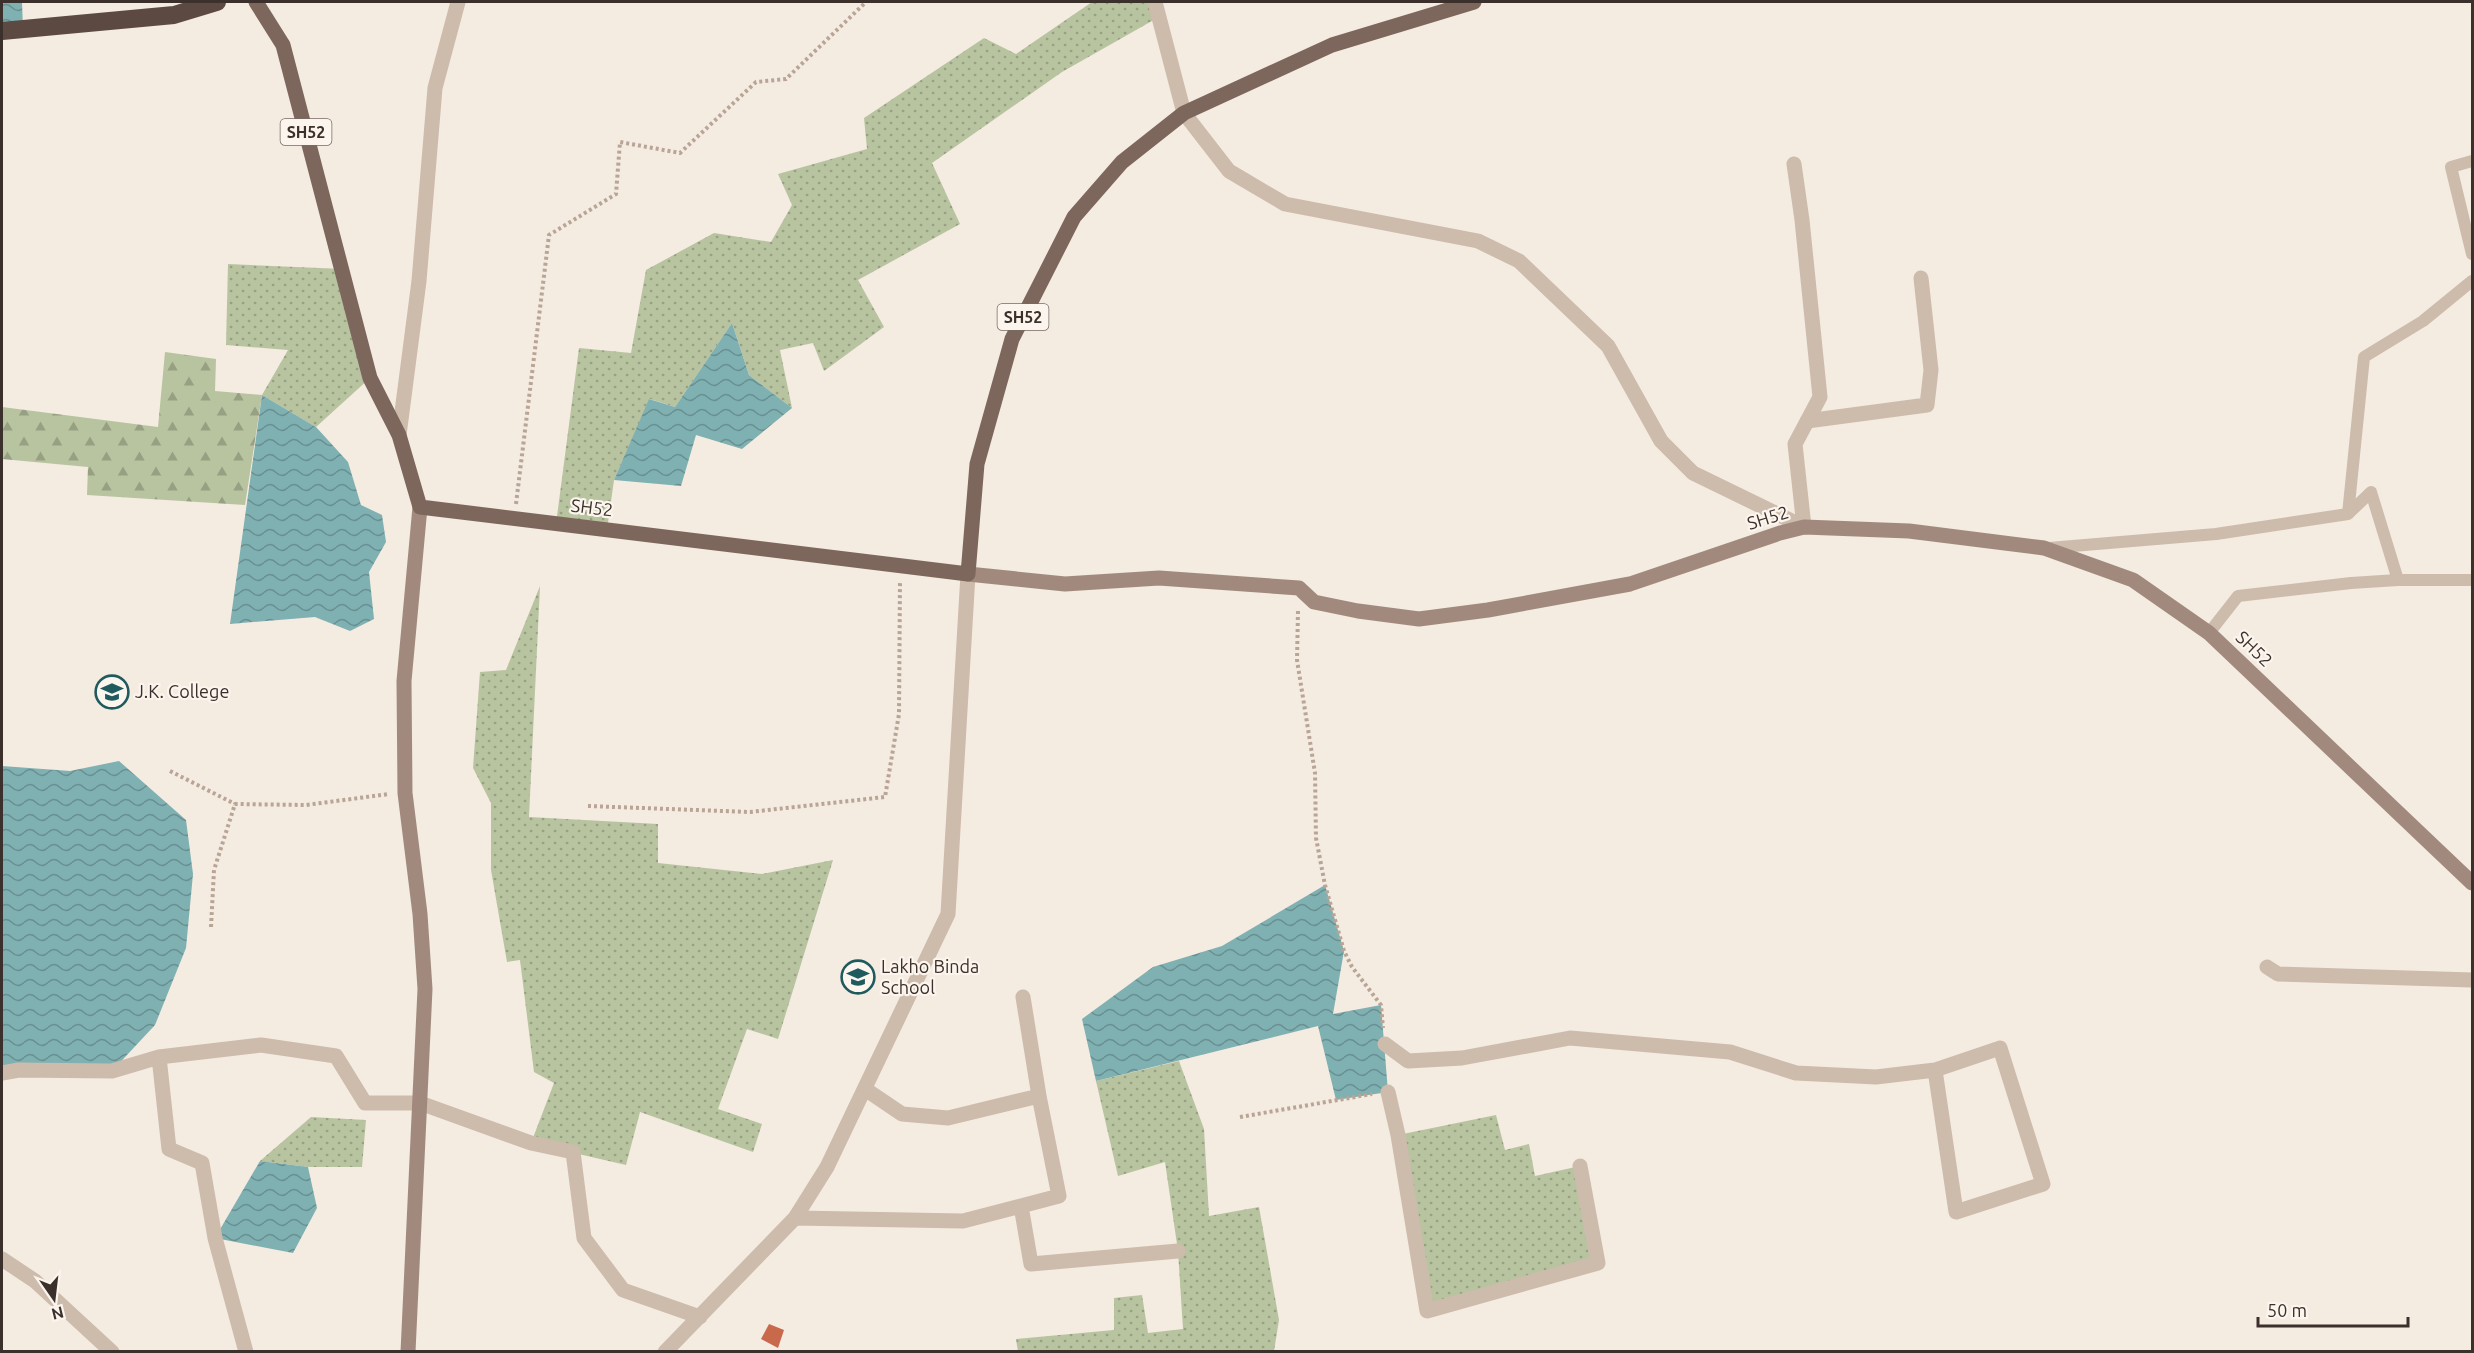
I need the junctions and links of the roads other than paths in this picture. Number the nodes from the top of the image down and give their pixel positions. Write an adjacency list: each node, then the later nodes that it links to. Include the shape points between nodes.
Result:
1 (217, 2): 6 (highway, via 174,15)
2 (256, 2): 14 (main road, SH52 / SH52, via 283,45 370,378)
3 (458, 2): 14 (street, via 435,88 419,280)
4 (1155, 2): 7 (street)
5 (1474, 2): 7 (main road, SH52 / SH52, via 1332,45)
6 (2, 31)
7 (1184, 113): 17 (street, via 1229,171 1285,204 1478,241 1519,261 1608,346 1661,441 1693,473); 19 (main road, SH52 / SH52, via 1122,162 1074,217 1012,339 977,464)
8 (2472, 161): 10 (lane, via 2451,167)
9 (1794, 164): 13 (street, via 1820,397)
10 (2472, 254)
11 (1921, 278): 13 (street, via 1931,370 1927,405)
12 (2472, 281): 16 (lane, via 2423,321 2364,357)
13 (1807, 421): 17 (street, via 1795,444)
14 (399, 435): 15 (main road, SH52 / SH52)
15 (420, 507): 19 (main road, SH52 / SH52); 34 (street, via 404,681 405,793 425,989)
16 (2348, 514): 18 (lane, via 2216,534); 20 (lane, via 2371,492)
17 (1804, 527): 18 (street, SH52 / SH52, via 1909,531); 19 (street, SH52 / SH52, via 1630,584 1419,619 1314,602 1299,588 1159,578 1065,584)
18 (2044, 548): 22 (street, SH52 / SH52, via 2133,580)
19 (968, 574): 31 (street, via 948,914)
20 (2398, 580): 21 (lane); 22 (lane, via 2238,596)
21 (2472, 580)
22 (2209, 633): 23 (street, SH52 / SH52)
23 (2472, 883)
24 (2267, 967): 25 (street, via 2278,974)
25 (2472, 980)
26 (1023, 998): 33 (street)
27 (1385, 1044): 29 (street, via 1408,1062 1462,1058 1570,1038 1730,1052 1796,1073 1876,1077)
28 (159, 1057): 30 (street, via 112,1071); 34 (street, via 261,1045 336,1056 365,1103); 42 (street, via 169,1149 202,1163 215,1238)
29 (1935, 1070): 29 (street, via 1956,1212 2043,1184 2000,1048)
30 (2, 1073)
31 (866, 1089): 33 (street, via 902,1114 948,1118); 37 (street, via 827,1167)
32 (1388, 1092): 35 (street, via 1427,1311 1598,1263)
33 (1039, 1096): 36 (street, via 1059,1196)
34 (420, 1103): 40 (street, via 531,1143 573,1152 584,1238 623,1290); 43 (street)
35 (1580, 1166)
36 (1021, 1206): 37 (street, via 963,1221); 38 (street, via 1031,1264)
37 (795, 1218): 40 (street)
38 (1178, 1251)
39 (2, 1259): 41 (street, via 35,1281)
40 (700, 1317): 44 (street)
41 (112, 1352)
42 (246, 1352)
43 (408, 1352)
44 (665, 1352)

